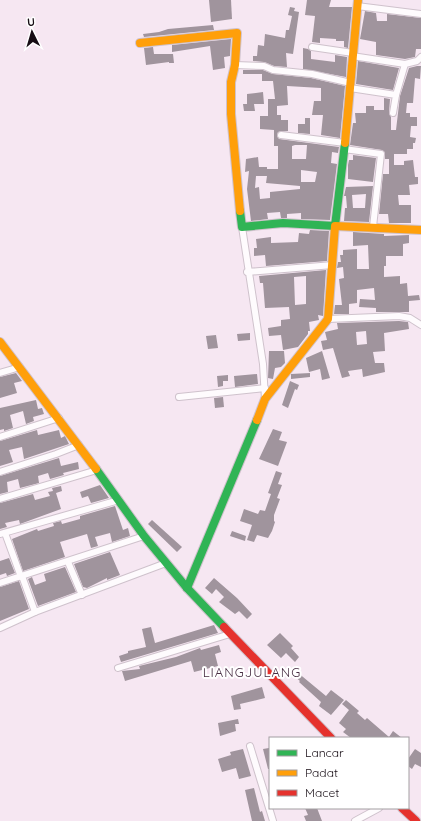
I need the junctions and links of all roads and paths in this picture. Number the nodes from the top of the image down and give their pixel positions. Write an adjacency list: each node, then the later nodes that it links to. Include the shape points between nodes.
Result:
1 (358, 3): 2 (street); 5 (street)
2 (421, 14)
3 (140, 43): 8 (street, via 235,32 238,35)
4 (312, 47): 5 (street)
5 (352, 54): 7 (street); 9 (street)
6 (421, 57): 7 (street, via 417,61)
7 (405, 64): 10 (street)
8 (235, 65): 9 (street, via 264,66 273,70 312,74); 15 (street, via 231,82 232,114 236,187)
9 (351, 86): 10 (street); 13 (street)
10 (396, 95): 11 (street)
11 (393, 113)
12 (280, 135): 13 (street)
13 (345, 146): 14 (street); 16 (street, via 381,154)
14 (336, 226): 15 (street, via 284,223); 16 (street); 18 (street)
15 (242, 227): 19 (street)
16 (373, 228): 17 (street)
17 (421, 230)
18 (333, 264): 19 (street); 20 (street)
19 (247, 272): 25 (street)
20 (328, 319): 21 (street, via 399,316 410,318); 27 (street, via 282,374)
21 (421, 325)
22 (0, 342): 23 (street)
23 (20, 367): 24 (street); 28 (street)
24 (0, 373)
25 (265, 388): 26 (street); 27 (street)
26 (179, 397)
27 (266, 399): 41 (street)
28 (59, 418): 29 (street); 30 (street)
29 (0, 437)
30 (79, 445): 31 (street); 32 (street)
31 (96, 470): 33 (street); 34 (street)
32 (0, 472)
33 (0, 499)
34 (119, 500): 35 (street); 36 (street)
35 (2, 534): 39 (street)
36 (144, 536): 37 (street); 38 (street)
37 (68, 562): 39 (street); 42 (street)
38 (166, 562): 41 (street); 42 (street)
39 (21, 576): 40 (street); 43 (street)
40 (0, 583)
41 (186, 588): 45 (street)
42 (82, 595): 43 (street)
43 (35, 612): 44 (street)
44 (0, 628)
45 (230, 634): 46 (street); 47 (street)
46 (118, 668)
47 (330, 737)
48 (250, 746): 49 (street)
49 (269, 808)
50 (269, 809): 53 (street)
51 (377, 809): 54 (street)
52 (403, 809): 55 (street)
53 (273, 821)
54 (355, 821)
55 (416, 821)

